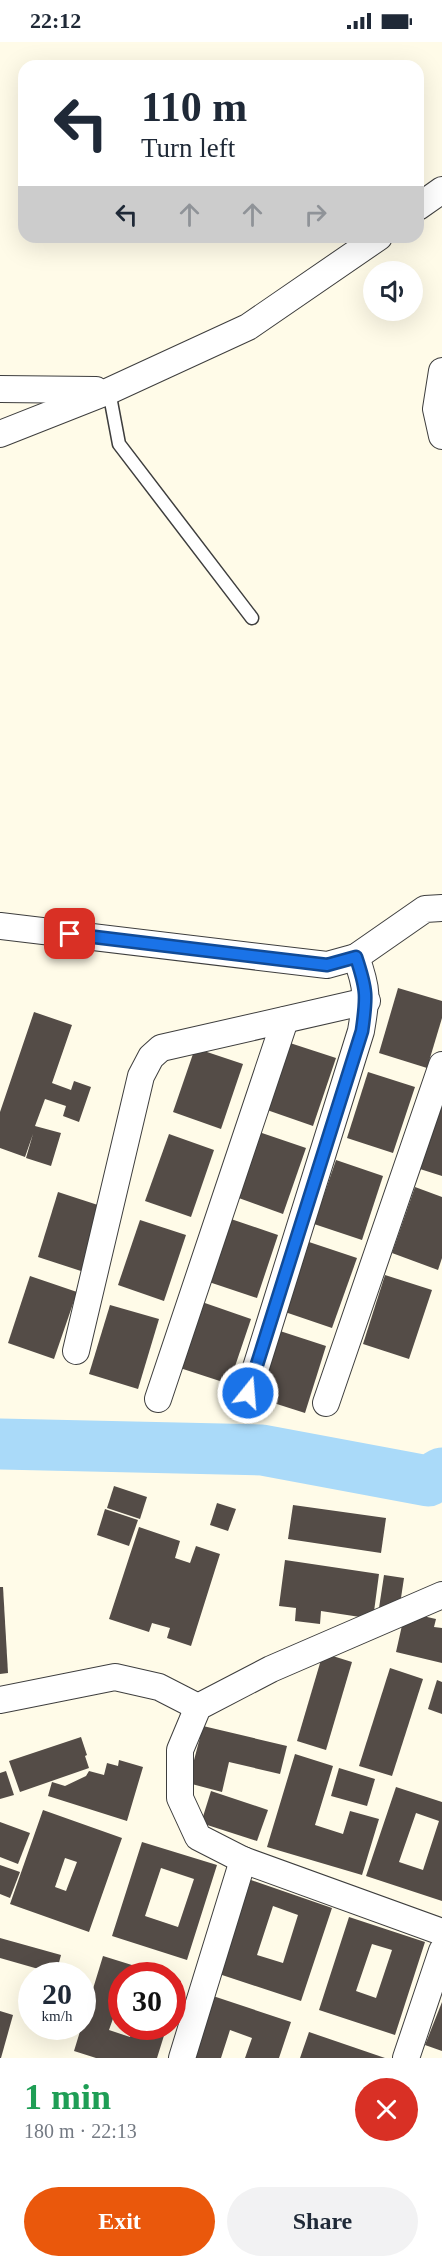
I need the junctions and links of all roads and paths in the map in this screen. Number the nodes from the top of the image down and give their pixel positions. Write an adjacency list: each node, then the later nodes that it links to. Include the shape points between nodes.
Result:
1 (442, 190): 2 (street)
2 (424, 203)
3 (369, 243): 6 (street, via 248,327)
4 (442, 371): 8 (street, via 436,409)
5 (0, 389): 6 (street)
6 (109, 391): 7 (street); 9 (lane, via 119,444)
7 (0, 434)
8 (442, 436)
9 (252, 618)
10 (442, 908): 12 (street, via 425,909)
11 (0, 926): 12 (street, via 327,965)
12 (356, 957): 13 (street)
13 (367, 1001): 14 (street); 17 (street, via 362,1031)
14 (285, 1020): 16 (street, via 161,1048 151,1057 141,1076); 18 (street)
15 (442, 1065): 19 (street)
16 (76, 1351)
17 (248, 1393)
18 (158, 1399)
19 (326, 1403)
20 (442, 1595): 22 (street, via 271,1669)
21 (0, 1700): 22 (street, via 115,1677 159,1687)
22 (198, 1707): 23 (street, via 180,1750 180,1798 198,1837)
23 (243, 1860): 24 (street); 26 (street)
24 (442, 1932)
25 (442, 1951): 27 (street)
26 (182, 2058)
27 (406, 2058)

